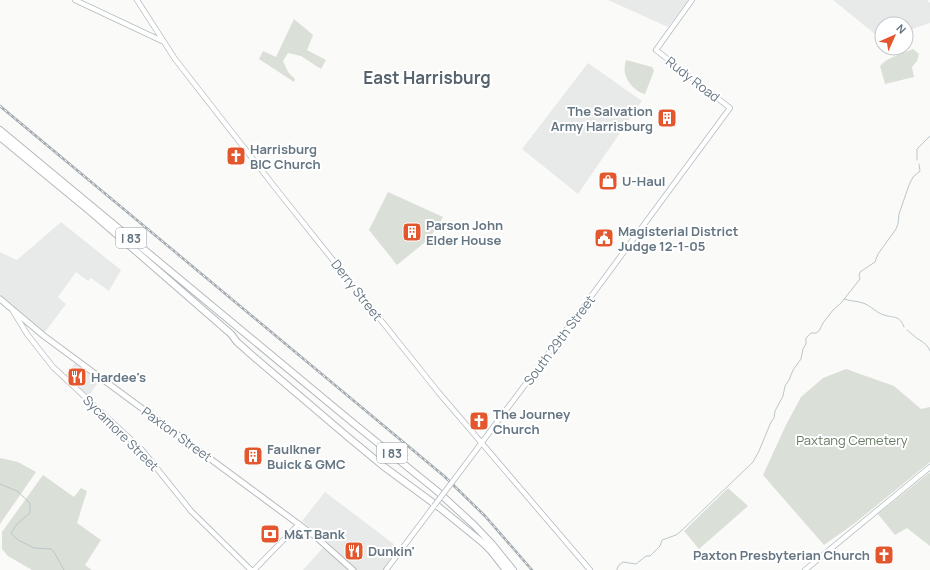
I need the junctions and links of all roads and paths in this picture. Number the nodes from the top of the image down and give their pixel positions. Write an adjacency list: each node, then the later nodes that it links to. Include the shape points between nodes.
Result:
1 (75, 0): 4 (street)
2 (137, 0): 4 (street, Derry Street)
3 (692, 0): 5 (street, Rudy Road, via 656,50)
4 (163, 42): 10 (street, Derry Street, via 412,360)
5 (730, 108): 10 (street, South 29th Street)
6 (0, 130): 19 (highway, I 83, via 437,491 474,525)
7 (0, 137): 13 (highway, I 83, via 92,213 354,442)
8 (0, 300): 9 (main road, Paxton Street)
9 (12, 311): 12 (main road, Paxton Street); 14 (street, Sycamore Street, via 53,368 142,450 182,501)
10 (482, 443): 16 (street, South 29th Street, bridge); 20 (street, Derry Street)
11 (930, 467): 21 (street)
12 (299, 524): 14 (street); 15 (main road, Paxton Street)
13 (482, 543): 17 (highway); 18 (highway, I 83)
14 (253, 570)
15 (353, 570)
16 (386, 570)
17 (502, 570)
18 (506, 570)
19 (513, 570)
20 (590, 570)
21 (805, 570)

